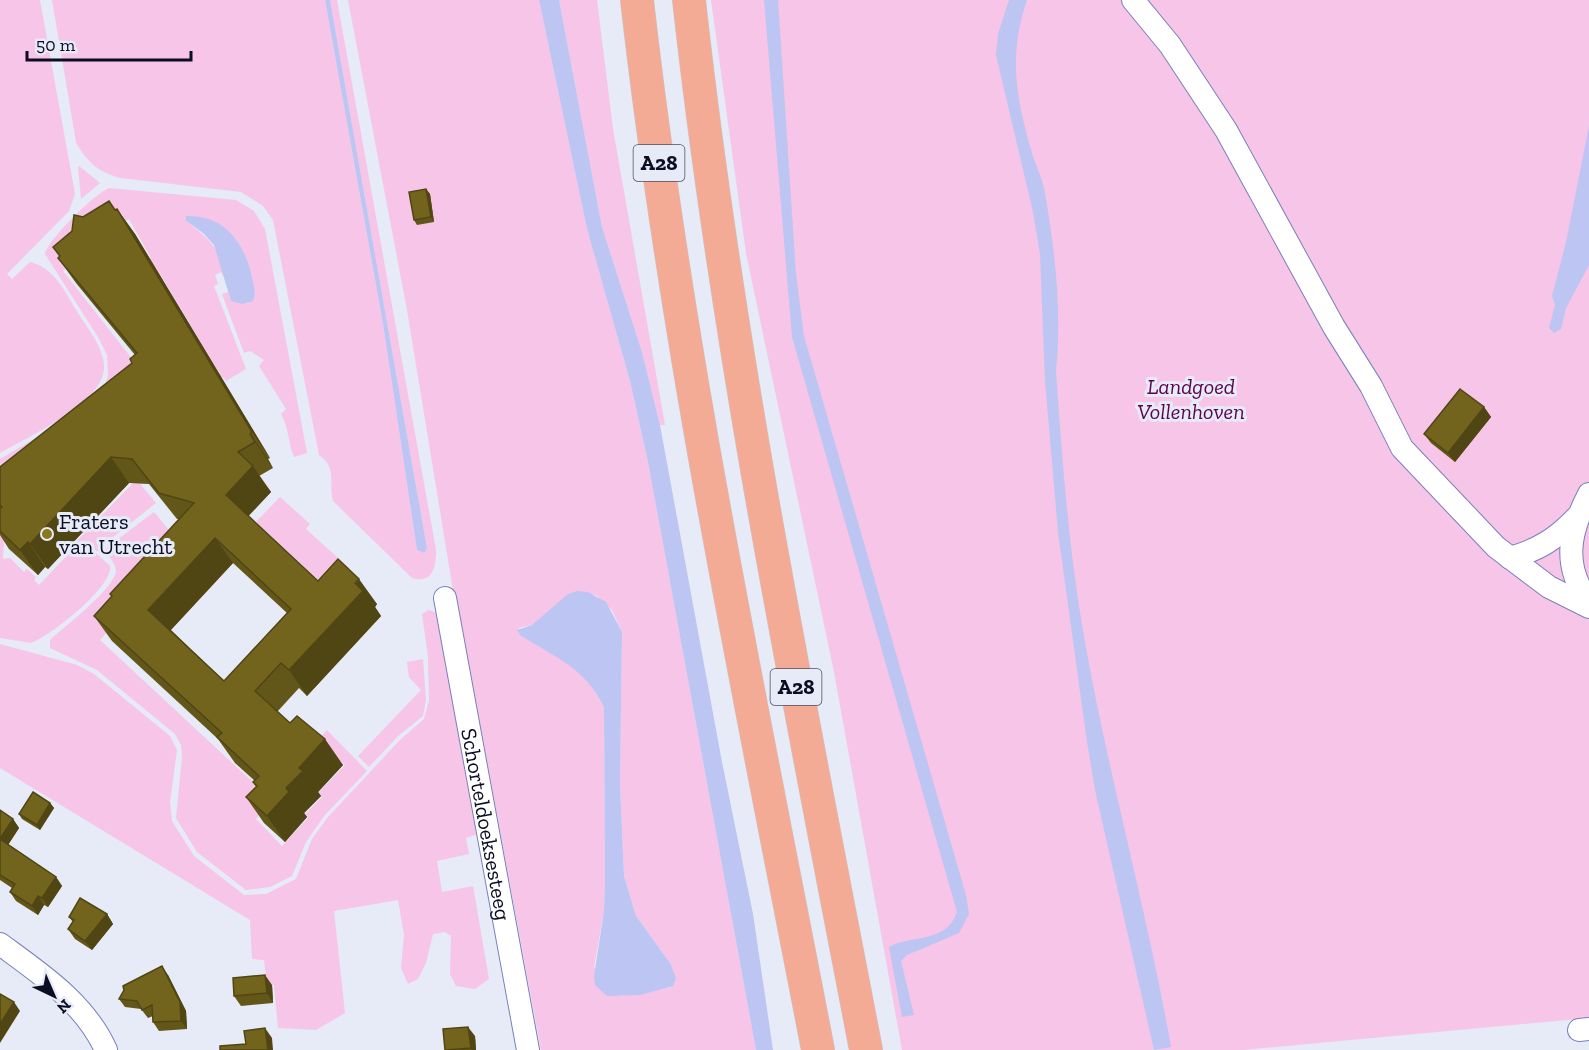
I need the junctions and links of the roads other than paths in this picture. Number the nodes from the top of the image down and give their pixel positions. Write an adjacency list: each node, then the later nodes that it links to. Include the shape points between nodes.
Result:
1 (637, 0): 13 (highway, A28, via 683,325 736,628)
2 (689, 0): 14 (highway, A28, via 732,324 782,618)
3 (1133, 0): 6 (street, via 1170,45 1226,130 1402,448)
4 (1589, 494): 5 (street)
5 (1576, 518): 6 (street, via 1559,536 1537,550); 8 (street, via 1570,564 1578,587)
6 (1510, 558): 9 (street, via 1549,586)
7 (445, 598): 12 (street, Schorteldoeksesteeg)
8 (1589, 602)
9 (1589, 607)
10 (0, 944): 11 (street, via 56,984 84,1015)
11 (106, 1050)
12 (528, 1050)
13 (818, 1050)
14 (866, 1050)

